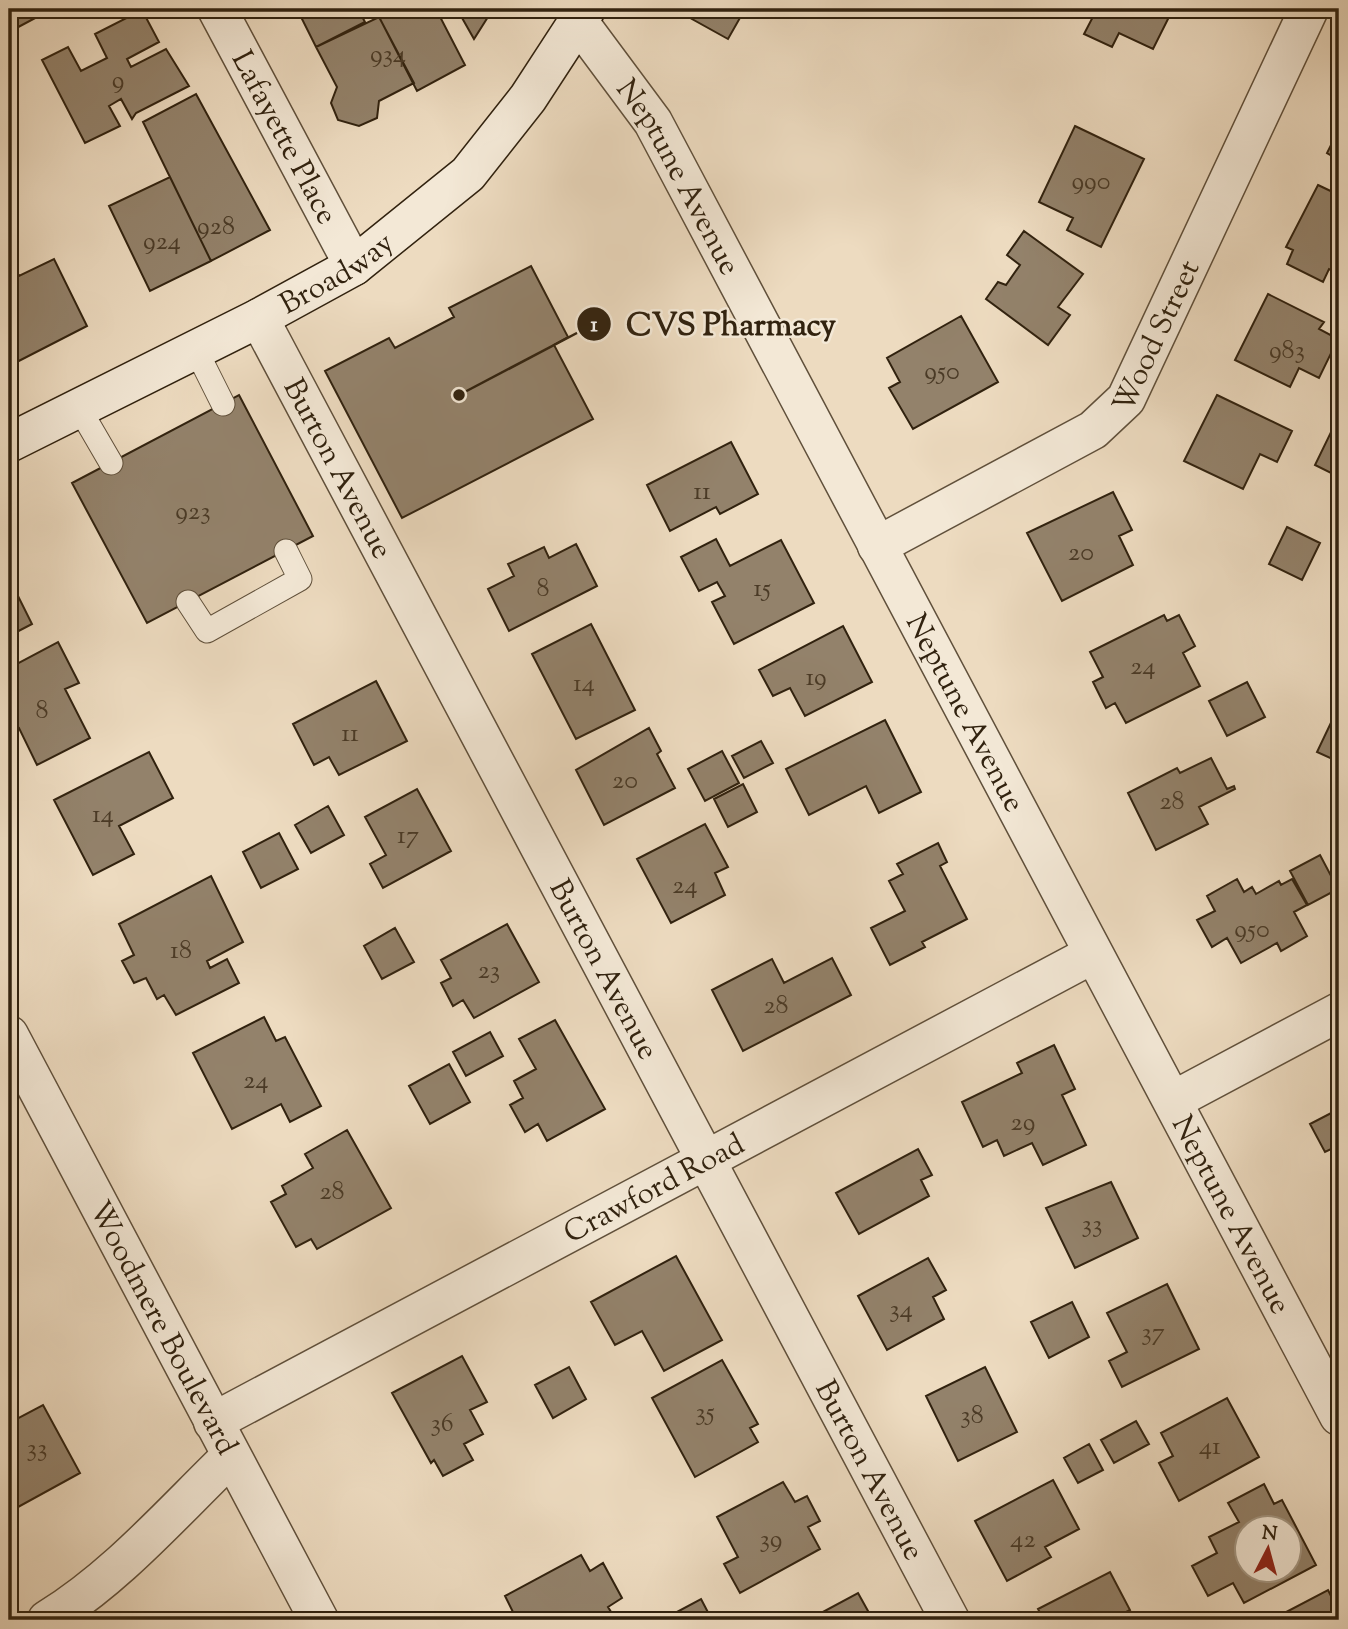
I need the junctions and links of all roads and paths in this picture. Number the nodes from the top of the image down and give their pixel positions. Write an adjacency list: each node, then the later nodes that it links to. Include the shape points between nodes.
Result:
1 (217, 9): 4 (street, Lafayette Place)
2 (1308, 9): 11 (street, Wood Street, via 1126,399 1093,430)
3 (582, 15): 4 (street, Broadway, via 528,98 468,174); 11 (street, Neptune Avenue, via 653,122)
4 (354, 266): 5 (street, Broadway)
5 (259, 318): 6 (street, Broadway); 18 (street, Burton Avenue)
6 (195, 349): 7 (lane); 8 (street, Broadway)
7 (223, 404)
8 (79, 408): 9 (street, Broadway); 10 (lane)
9 (9, 443)
10 (111, 463)
11 (877, 546): 14 (street, Neptune Avenue)
12 (286, 551): 13 (lane, via 300,579 207,631)
13 (188, 602)
14 (1093, 954): 17 (street, Neptune Avenue); 18 (street, Crawford Road)
15 (1339, 1012): 17 (street)
16 (9, 1035): 20 (street, Woodmere Boulevard)
17 (1174, 1100): 19 (street, Neptune Avenue)
18 (706, 1160): 20 (street, Crawford Road); 24 (street, Burton Avenue)
19 (1339, 1416)
20 (213, 1422): 21 (street, Woodmere Boulevard)
21 (231, 1456): 22 (street, via 105,1578); 23 (street, Woodmere Boulevard)
22 (47, 1620)
23 (319, 1620)
24 (950, 1620)

